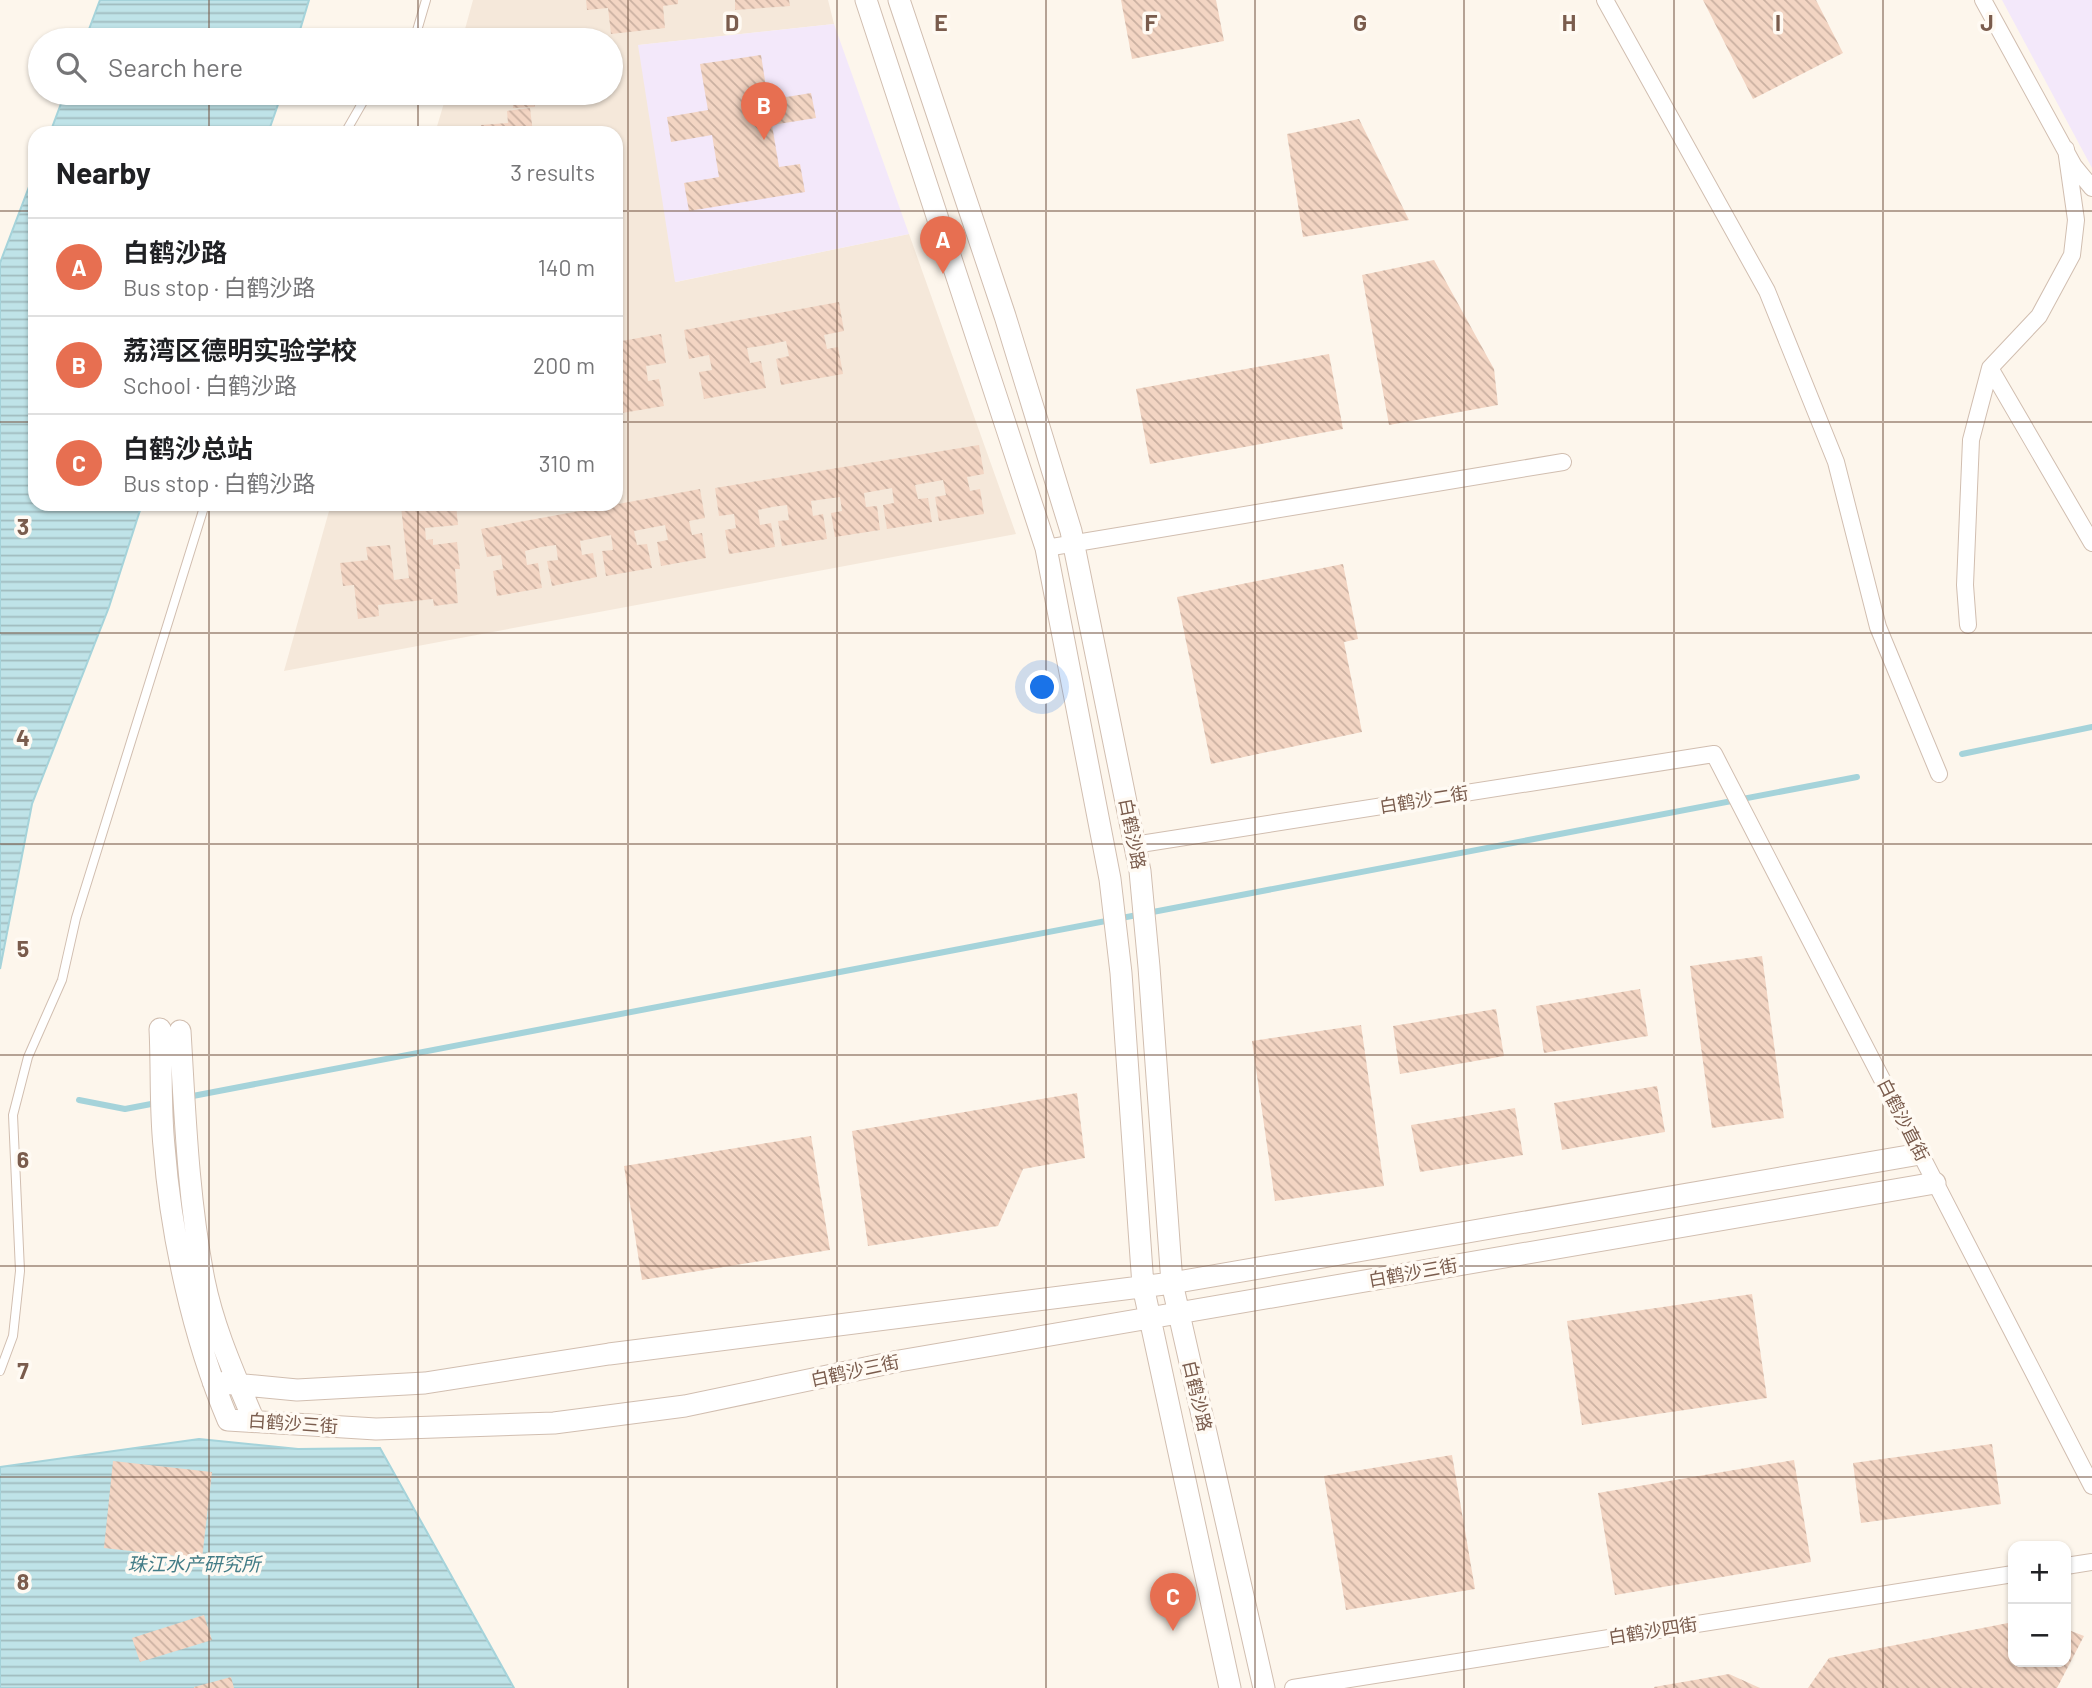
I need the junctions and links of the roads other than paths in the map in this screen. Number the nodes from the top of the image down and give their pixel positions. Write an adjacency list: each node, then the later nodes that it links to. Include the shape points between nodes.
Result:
1 (426, 0): 6 (lane)
2 (866, 0): 16 (street, 白鹤沙路)
3 (899, 0): 14 (street, 白鹤沙路, via 1005,316)
4 (1605, 0): 19 (street, via 1767,291 1836,462 1878,627)
5 (1983, 0): 9 (street)
6 (418, 28)
7 (362, 105): 8 (lane)
8 (349, 126)
9 (2066, 149): 10 (street); 11 (street, via 2076,220 2072,255 2039,316)
10 (2092, 188)
11 (1990, 368): 15 (street); 17 (street, via 1971,440 1965,584)
12 (1563, 462): 14 (street)
13 (203, 511): 27 (lane, via 76,918 62,981 28,1057 13,1115 20,1271 13,1336)
14 (1074, 543): 16 (street); 20 (street, 白鹤沙路)
15 (2092, 543)
16 (1046, 548): 24 (street, 白鹤沙路, via 1110,879)
17 (1968, 625)
18 (1714, 754): 20 (street, 白鹤沙二街); 21 (street, 白鹤沙直街)
19 (1939, 774)
20 (1134, 845): 23 (street, 白鹤沙路, via 1149,967)
21 (1920, 1154): 22 (street, 白鹤沙直街); 23 (street, 白鹤沙三街)
22 (1935, 1183): 25 (street, 白鹤沙三街); 31 (street, 白鹤沙直街)
23 (1172, 1283): 24 (street, 白鹤沙三街); 25 (street, 白鹤沙路)
24 (1143, 1286): 26 (street, 白鹤沙路); 29 (street, 白鹤沙三街, via 609,1354 425,1383 298,1390)
25 (1178, 1313): 26 (street, 白鹤沙三街); 36 (street, 白鹤沙路)
26 (1150, 1317): 30 (street, 白鹤沙三街, via 685,1406 554,1423 376,1429); 35 (street, 白鹤沙路)
27 (0, 1371)
28 (213, 1382): 29 (street, 白鹤沙三街); 29 (street, via 186,1288 163,1144 170,1040 204,1281); 30 (street, 白鹤沙三街, via 228,1420)
29 (238, 1383): 30 (street)
30 (254, 1421)
31 (2092, 1486)
32 (2092, 1562): 33 (street)
33 (2071, 1565)
34 (2008, 1575): 37 (street, 白鹤沙四街)
35 (1230, 1688)
36 (1264, 1688)
37 (1293, 1688)

